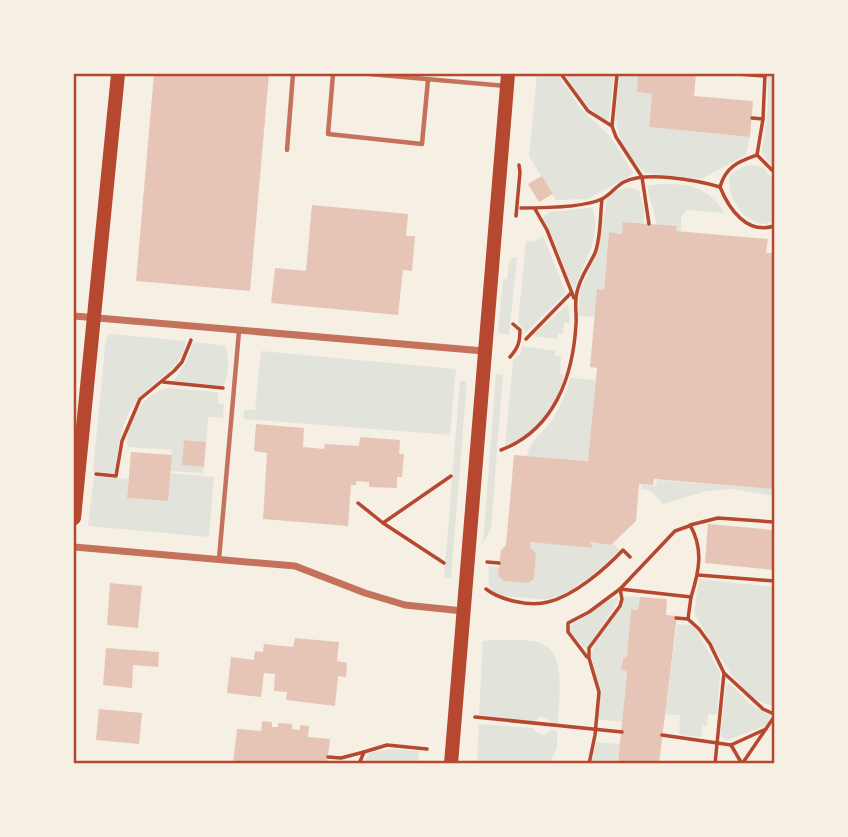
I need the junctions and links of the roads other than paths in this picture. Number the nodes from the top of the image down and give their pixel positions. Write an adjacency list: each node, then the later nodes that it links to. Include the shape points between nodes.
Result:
1 (118, 74): 9 (main road)
2 (293, 74): 7 (lane)
3 (333, 74): 5 (lane, via 328,134 422,144)
4 (369, 74): 5 (lane)
5 (428, 80): 6 (lane)
6 (507, 80): 11 (main road)
7 (286, 150)
8 (74, 316): 9 (street)
9 (94, 318): 10 (street); 12 (main road)
10 (239, 330): 11 (street); 14 (lane)
11 (484, 351): 15 (main road)
12 (74, 518)
13 (74, 547): 14 (street)
14 (219, 560): 15 (street, via 295,566 405,605)
15 (463, 611): 16 (main road)
16 (450, 764)

